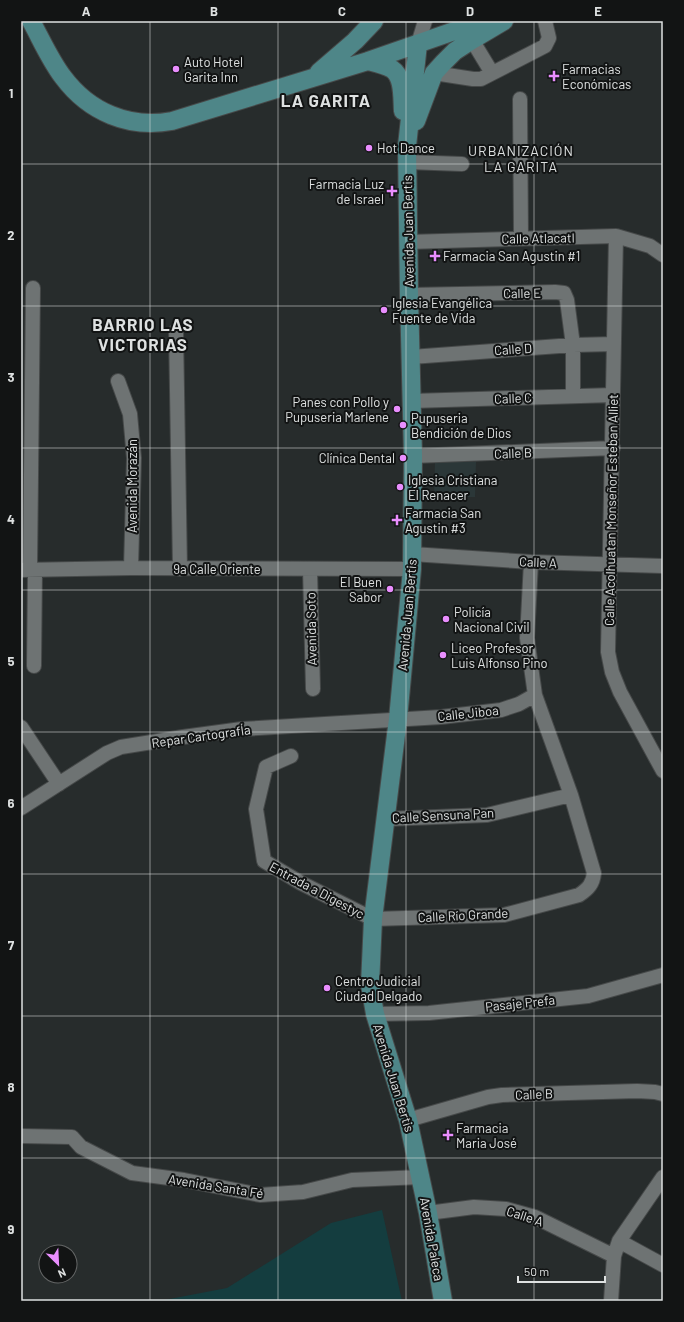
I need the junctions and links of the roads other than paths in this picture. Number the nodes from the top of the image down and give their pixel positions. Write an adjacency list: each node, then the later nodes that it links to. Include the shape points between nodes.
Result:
1 (31, 21): 12 (main road, via 62,76 73,89 102,111 135,123 172,121)
2 (374, 21): 12 (main road)
3 (425, 21): 8 (street)
4 (484, 21): 8 (main road)
5 (504, 21): 7 (main road)
6 (545, 21): 11 (street, via 549,38 545,46)
7 (472, 40): 10 (main road, via 455,50); 11 (street)
8 (418, 44): 9 (main road); 14 (main road, Avenida Juan Bertis)
9 (368, 60): 12 (main road); 14 (main road, via 391,69 400,79)
10 (434, 73): 11 (street, via 481,79); 14 (main road)
11 (492, 73)
12 (315, 76)
13 (520, 99): 17 (street)
14 (407, 154): 15 (street); 18 (main road, Avenida Juan Bertis)
15 (462, 164)
16 (616, 236): 17 (street, Calle Atlacatl); 19 (street, Calle Atlacatl, via 650,246); 23 (street, Calle Acolhuatan Monseñor Esteban Alliet)
17 (521, 239): 18 (street, Calle Atlacatl)
18 (408, 242): 21 (main road, Avenida Juan Bertis)
19 (663, 255)
20 (33, 288): 39 (street)
21 (409, 294): 24 (street, Calle E, via 564,293); 25 (main road, Avenida Juan Bertis)
22 (176, 331): 37 (street)
23 (614, 344): 24 (street, Calle D); 27 (street, Calle Acolhuatan Monseñor Esteban Alliet)
24 (573, 345): 25 (street, Calle D); 28 (street)
25 (411, 357): 29 (main road, Avenida Juan Bertis)
26 (118, 381): 36 (street, Avenida Morazán, via 130,414 134,458)
27 (614, 395): 28 (street, Calle C); 30 (street, Calle Acolhuatan Monseñor Esteban Alliet)
28 (573, 396): 29 (street, Calle C)
29 (412, 401): 31 (main road, Avenida Juan Bertis)
30 (613, 448): 31 (street, Calle B); 34 (street, Calle Acolhuatan Monseñor Esteban Alliet)
31 (414, 456): 32 (main road, Avenida Juan Bertis)
32 (412, 562): 33 (street, Calle A); 38 (street, 9a Calle Oriente); 43 (main road, Avenida Juan Bertis)
33 (531, 562): 34 (street, Calle A); 42 (street, via 527,638)
34 (610, 564): 35 (street, Calle A); 46 (street, Calle Acolhuatan Monseñor Esteban Alliet, via 608,652 612,672 620,692)
35 (663, 566)
36 (131, 568): 37 (street, 9a Calle Oriente); 39 (street, 9a Calle Oriente)
37 (180, 569): 38 (street, 9a Calle Oriente)
38 (310, 569): 41 (street, Avenida Soto)
39 (27, 572): 40 (street)
40 (34, 666)
41 (313, 689)
42 (535, 695): 43 (street, Calle Jiboa, via 501,710); 48 (street)
43 (398, 719): 47 (street, Repar CartografÍa, via 242,729 121,747 107,753); 50 (main road, Avenida Juan Bertis)
44 (21, 727): 47 (street)
45 (291, 756): 51 (street, Entrada a Digestyc, via 266,767 256,809 264,861)
46 (663, 771)
47 (59, 784): 49 (street, Repar CartografÍa)
48 (571, 795): 50 (street, Calle Sensuna Pan, via 487,815); 51 (street, Calle Río Grande, via 594,873 593,882 586,890 578,895 504,915)
49 (21, 808)
50 (385, 819): 51 (main road, Avenida Juan Bertis)
51 (373, 920): 53 (main road, Avenida Juan Bertis, via 370,985)
52 (663, 975): 53 (street, Pasaje Prefa, via 588,996 429,1013)
53 (375, 1014): 55 (main road, Avenida Juan Bertis)
54 (663, 1094): 55 (street, Calle B, via 637,1091 502,1095)
55 (408, 1120): 57 (main road, Avenida Juan Bertis)
56 (21, 1136): 57 (street, Avenida Santa Fé, via 72,1137 82,1147 132,1173 260,1195 302,1192 352,1180)
57 (421, 1177): 59 (main road, Avenida Paleca)
58 (663, 1177): 60 (street)
59 (428, 1213): 61 (street, Calle A, via 474,1207 506,1209 535,1217); 63 (main road, Avenida Paleca)
60 (619, 1241): 61 (street); 62 (street)
61 (614, 1256): 64 (street)
62 (663, 1265)
63 (444, 1301)
64 (611, 1301)

